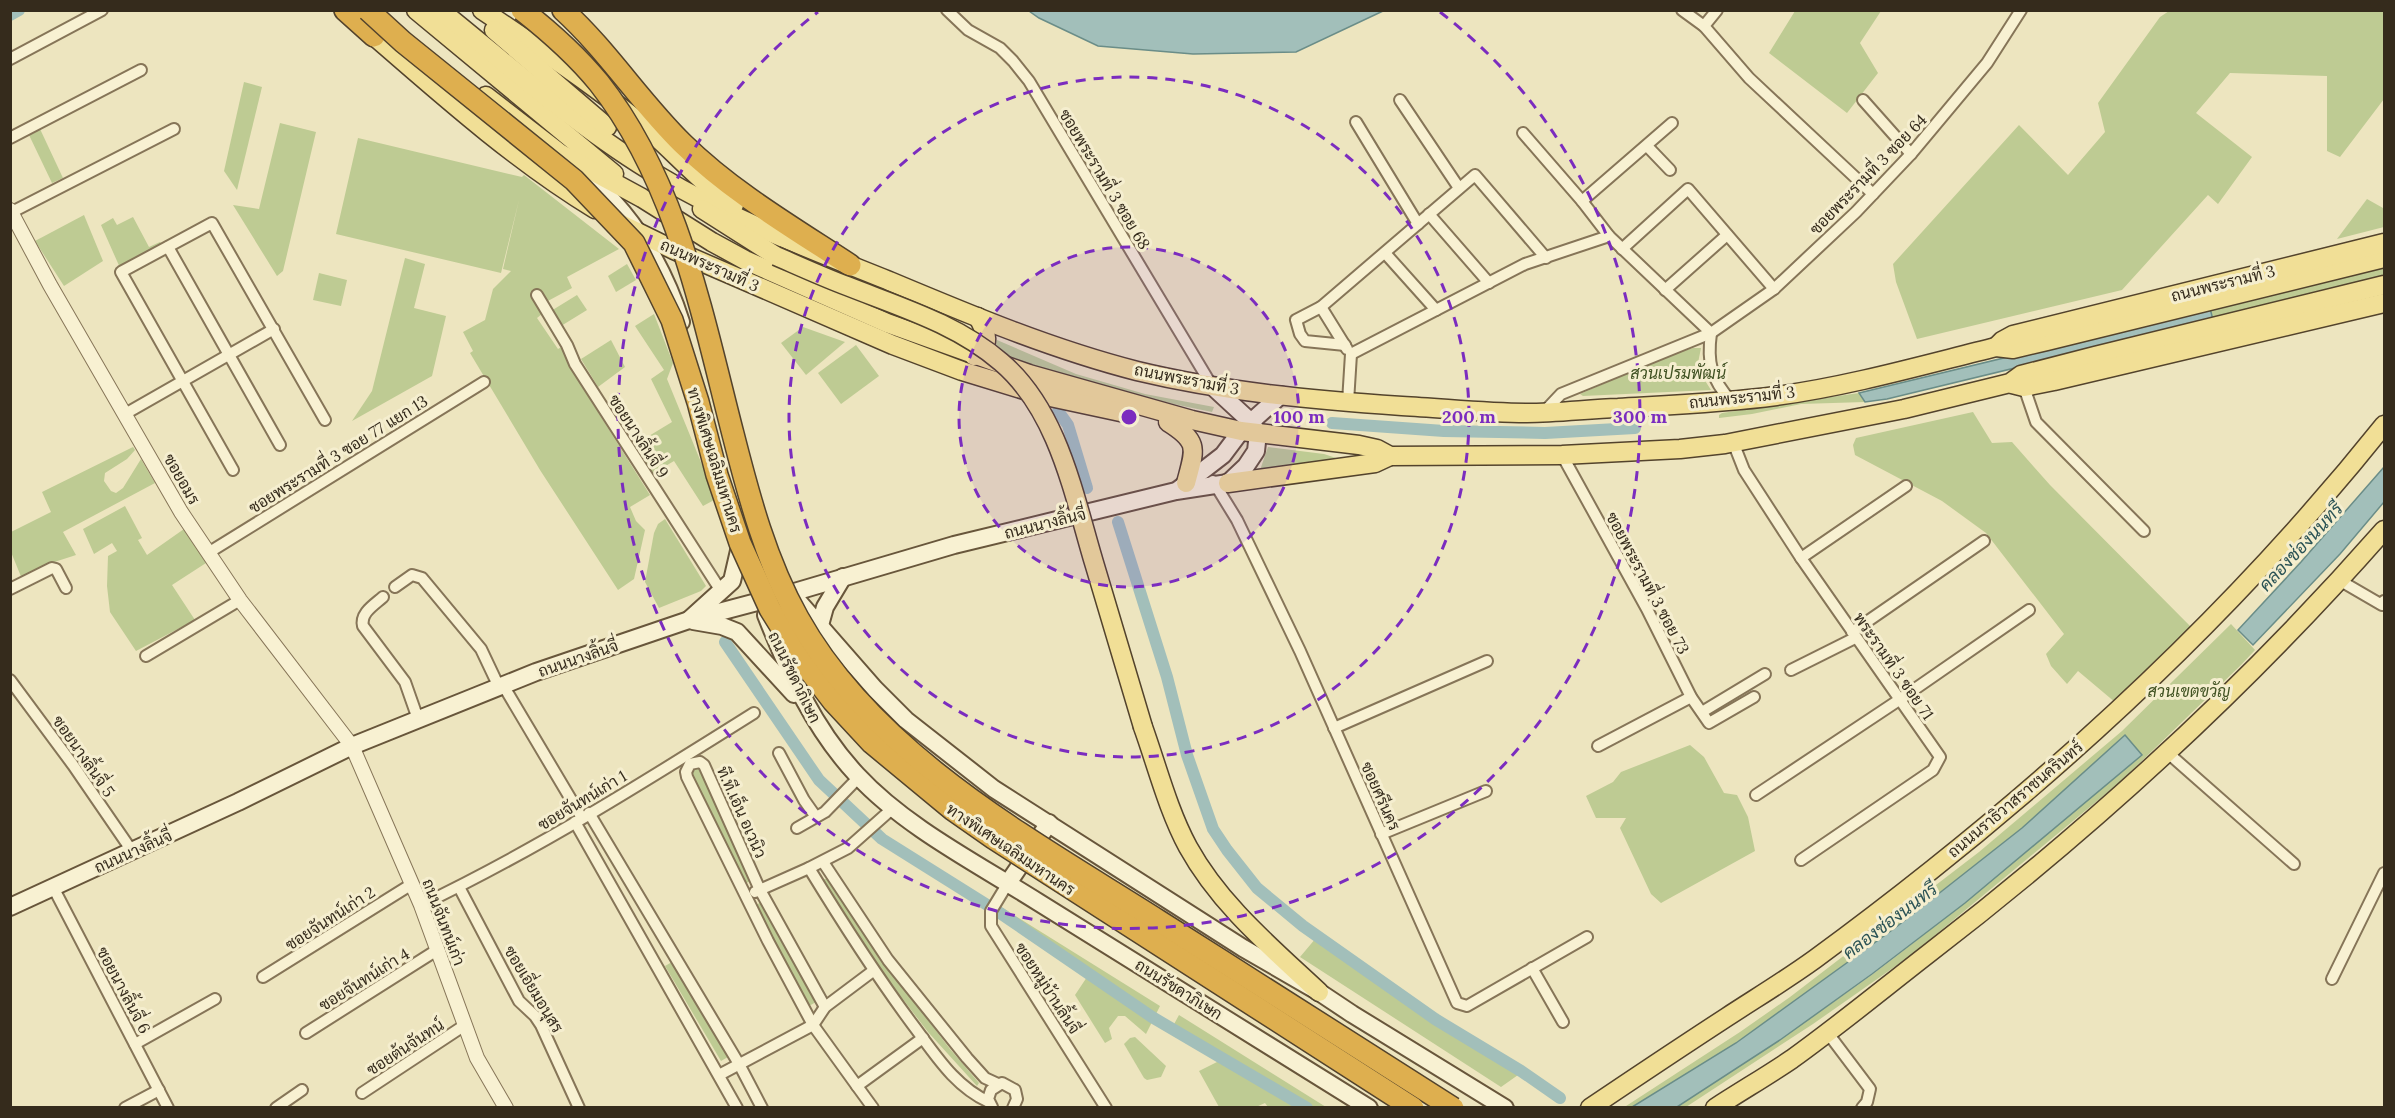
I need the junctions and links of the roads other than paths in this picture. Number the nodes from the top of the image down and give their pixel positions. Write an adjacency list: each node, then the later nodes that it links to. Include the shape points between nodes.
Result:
1 (102, 10): 18 (street)
2 (345, 10): 17 (highway)
3 (365, 10): 17 (main road, ถนนพระรามที่ 3); 194 (highway, ทางพิเศษเฉลิมมหานคร, bridge, via 574,180 634,243 672,320 733,524 770,609 803,662 872,743 993,838)
4 (383, 10): 20 (main road, ถนนพระรามที่ 3)
5 (440, 10): 33 (main road, ถนนพระรามที่ 3, via 589,129)
6 (472, 10): 40 (main road, via 631,147)
7 (482, 10): 15 (main road, ถนนพระรามที่ 3)
8 (522, 10): 195 (highway, ทางพิเศษเฉลิมมหานคร, bridge, via 598,82 621,114 660,189 697,297 761,536 798,619 852,693 884,728 977,802)
9 (563, 10): 53 (highway, via 596,42 696,157 753,201)
10 (947, 10): 73 (street, ซอยพระรามที่ 3 ซอย 68, via 968,30 1000,48 1029,81)
11 (1682, 10): 16 (street)
12 (1717, 10): 16 (street)
13 (2021, 10): 31 (street, ซอยพระรามที่ 3 ซอย 64, via 1987,63)
14 (417, 11): 36 (main road, ถนนพระรามที่ 3)
15 (510, 18): 45 (main road, ถนนพระรามที่ 3, via 633,117 717,193)
16 (1704, 26): 35 (street, via 1749,78)
17 (374, 36): 23 (main road, ถนนพระรามที่ 3)
18 (10, 59)
19 (141, 70): 28 (street)
20 (460, 76): 23 (main road); 30 (main road, ถนนพระรามที่ 3)
21 (1400, 100): 34 (street)
22 (1863, 100): 31 (street)
23 (472, 118): 42 (main road, ถนนพระรามที่ 3, via 583,201)
24 (1356, 122): 41 (street)
25 (1672, 123): 29 (street)
26 (174, 129): 38 (street)
27 (1523, 133): 37 (street)
28 (10, 138)
29 (1647, 146): 32 (street); 37 (street)
30 (561, 154): 36 (main road, ถนนพระรามที่ 3); 42 (main road, ถนนรัชดาภิเษก, via 601,187)
31 (1911, 154): 35 (street, ซอยพระรามที่ 3 ซอย 64)
32 (1670, 170)
33 (658, 176): 40 (main road, ถนนพระรามที่ 3); 165 (main road, bridge, via 776,256 936,321 1002,362 1021,383 1063,461 1143,727 1188,846 1222,897)
34 (1460, 188): 39 (street); 50 (street, via 1475,175)
35 (1873, 194): 56 (street, ซอยพระรามที่ 3 ซอย 64)
36 (642, 198): 52 (main road, ถนนพระรามที่ 3)
37 (1582, 201): 44 (street)
38 (11, 211): 78 (street, ซอยอมร)
39 (1429, 214): 41 (street); 54 (street)
40 (743, 218): 45 (main road, ถนนพระรามที่ 3)
41 (1418, 224): 49 (street)
42 (640, 234): 62 (main road, ถนนพระรามที่ 3); 95 (main road, ถนนรัชดาภิเษก, via 674,299)
43 (1727, 235): 48 (street, via 1688,189); 56 (street); 57 (street)
44 (1609, 236): 48 (street); 50 (street)
45 (791, 240): 53 (main road, ถนนพระรามที่ 3)
46 (2385, 243): 66 (main road, ถนนพระรามที่ 3, via 2013,335)
47 (168, 247): 64 (street, via 212,223); 68 (street); 70 (street, via 121,272)
48 (1622, 249): 57 (street)
49 (1385, 253): 60 (street); 61 (street)
50 (1546, 258): 54 (street)
51 (2385, 258): 66 (main road, ถนนพระรามที่ 3, via 2013,348)
52 (746, 260): 62 (main road); 69 (main road, ถนนพระรามที่ 3, via 887,323)
53 (850, 265): 63 (main road, ถนนพระรามที่ 3)
54 (1489, 283): 61 (street)
55 (2385, 285): 72 (main road, ถนนพระรามที่ 3, via 2021,375)
56 (1774, 289): 65 (street, ซอยพระรามที่ 3 ซอย 64)
57 (1665, 290): 65 (street)
58 (537, 296): 104 (street, ซอยนางลิ้นจี่ 9, via 575,364)
59 (2385, 303): 72 (main road, ถนนพระรามที่ 3, via 2187,351)
60 (1322, 307): 67 (street); 67 (street, via 1296,320 1300,334 1305,340)
61 (1436, 310): 67 (street)
62 (820, 313): 81 (main road, ถนนพระรามที่ 3, via 962,372 1059,400)
63 (978, 317): 69 (main road, via 985,330 986,345); 73 (main road, ถนนพระรามที่ 3, via 1102,361)
64 (274, 329): 68 (street); 79 (street)
65 (1711, 333): 75 (street, via 1708,353 1712,370 1718,386); 77 (street, ซอยพระรามที่ 3 ซอย 64, via 1561,394)
66 (1996, 347): 75 (main road, ถนนพระรามที่ 3, via 1886,374 1779,395)
67 (1348, 350): 76 (street)
68 (229, 355): 70 (street); 85 (street)
69 (974, 356): 80 (main road, ถนนพระรามที่ 3)
70 (183, 381): 78 (street); 88 (street)
71 (484, 382): 97 (street, ซอยพระรามที่ 3 ซอย 77 แยก 13)
72 (2017, 385): 84 (main road, ถนนพระรามที่ 3); 94 (street, via 2036,422)
73 (1212, 386): 74 (main road, ถนนพระรามที่ 3); 83 (main road)
74 (1281, 395): 76 (main road, ถนนพระรามที่ 3); 83 (main road, ถนนนางลิ้นจี่)
75 (1731, 400): 77 (main road, ถนนพระรามที่ 3)
76 (1348, 402): 77 (main road, ถนนพระรามที่ 3)
77 (1545, 411)
78 (125, 414): 97 (street, ซอยอมร)
79 (325, 420)
80 (1192, 420): 81 (main road, ถนนพระรามที่ 3); 83 (main road, ถนนพระรามที่ 3)
81 (1168, 422): 92 (main road, via 1185,432 1193,444 1192,459)
82 (2385, 425): 197 (main road, ถนนนราธิวาสราชนครินทร์, via 2307,518 2211,622 2080,744 1936,866 1829,949)
83 (1250, 429): 87 (main road, ถนนพระรามที่ 3, via 1359,445); 89 (main road, ถนนนางลิ้นจี่); 90 (main road, via 1256,451 1246,466)
84 (1733, 442): 86 (main road, ถนนพระรามที่ 3); 98 (street, พระรามที่ 3 ซอย 71, via 1744,470)
85 (279, 445)
86 (1562, 455): 87 (main road, ถนนพระรามที่ 3); 120 (street, ซอยพระรามที่ 3 ซอย 73)
87 (1390, 456): 90 (main road, via 1375,463)
88 (233, 470)
89 (1206, 470): 90 (street, ซอยศรีนคร); 92 (main road, ถนนนางลิ้นจี่)
90 (1222, 485): 92 (main road, ถนนนางลิ้นจี่); 127 (street, ซอยศรีนคร)
91 (1906, 486): 98 (street)
92 (1181, 487): 99 (main road, ถนนนางลิ้นจี่)
93 (2385, 530): 100 (main road)
94 (2144, 531)
95 (741, 540): 104 (main road, via 732,581); 108 (main road, ถนนรัชดาภิเษก)
96 (1984, 541): 113 (street)
97 (208, 553): 107 (street, ซอยอมร)
98 (1801, 558): 113 (street, พระรามที่ 3 ซอย 71)
99 (843, 577): 105 (main road, ถนนนางลิ้นจี่); 112 (main road, via 825,607)
100 (2339, 580): 109 (street, via 2382,605); 131 (main road)
101 (395, 587): 119 (street, via 412,575 422,578 481,649)
102 (66, 588): 103 (street, via 52,568)
103 (10, 590)
104 (721, 591): 111 (main road)
105 (791, 593): 108 (main road, ถนนนางลิ้นจี่); 112 (main road)
106 (383, 597): 126 (street, via 364,613 363,626 405,682)
107 (240, 600): 114 (street); 128 (street, ซอยอมร)
108 (760, 600): 111 (main road, ถนนนางลิ้นจี่); 123 (main road, ถนนรัชดาภิเษก)
109 (2385, 601)
110 (2029, 610): 122 (street)
111 (689, 620): 119 (main road, ถนนนางลิ้นจี่); 123 (main road, via 737,632)
112 (820, 625): 138 (main road, via 906,720 994,789)
113 (1854, 635): 116 (street); 122 (street, พระรามที่ 3 ซอย 71)
114 (146, 656)
115 (1487, 662): 127 (street)
116 (1791, 670)
117 (1765, 674): 124 (street)
118 (10, 680): 141 (street, ซอยนางลิ้นจี่ 5)
119 (501, 686): 126 (main road, ถนนนางลิ้นจี่); 137 (street)
120 (1691, 697): 124 (street, ซอยพระรามที่ 3 ซอย 73); 129 (street)
121 (1754, 697): 124 (street, ซอยพระรามที่ 3 ซอย 73, via 1709,723)
122 (1899, 700): 134 (street); 142 (street, พระรามที่ 3 ซอย 71, via 1940,757 1938,764)
123 (806, 706): 132 (main road, ถนนรัชดาภิเษก)
124 (1702, 712)
125 (754, 713): 137 (street, ซอยจันทน์เก่า 1)
126 (418, 719): 128 (main road, ถนนนางลิ้นจี่)
127 (1334, 728): 140 (street, ซอยศรีนคร)
128 (352, 746): 141 (main road, ถนนนางลิ้นจี่); 150 (street, ถนนจันทน์เก่า)
129 (1598, 746)
130 (779, 753): 136 (street, via 804,800)
131 (2168, 753): 144 (street); 171 (main road, via 2022,879)
132 (859, 777): 135 (main road, ถนนรัชดาภิเษก); 136 (street)
133 (1486, 791): 140 (street)
134 (1756, 795)
135 (893, 808): 143 (street, via 848,848); 149 (main road, ถนนรัชดาภิเษก)
136 (821, 815): 139 (street)
137 (582, 818): 152 (street, ซอยจันทน์เก่า 1); 159 (street); 160 (street)
138 (1049, 823): 149 (main road); 165 (main road, via 1243,948)
139 (796, 828)
140 (1381, 834): 161 (street, ซอยศรีนคร, via 1457,1003 1467,1006)
141 (132, 851): 151 (main road, ถนนนางลิ้นจี่)
142 (1801, 860)
143 (823, 862): 145 (street); 146 (street)
144 (2294, 864)
145 (809, 868): 148 (street); 153 (street)
146 (829, 872): 148 (street, via 820,873); 177 (street, via 888,960 967,1058 986,1078)
147 (2385, 873): 164 (street)
148 (817, 882): 162 (street)
149 (1008, 883): 192 (street, ซอยหมู่บ้านลิ้นจี่, via 989,921); 193 (main road, ถนนรัชดาภิเษก)
150 (412, 884): 155 (street, ถนนจันทน์เก่า); 163 (street, ซอยจันทน์เก่า 2)
151 (53, 887): 156 (main road, ถนนนางลิ้นจี่); 174 (street, ซอยนางลิ้นจี่ 6)
152 (459, 887): 155 (street, ซอยจันทน์เก่า 1); 188 (street, ซอยเอี่ยมอนุสร, via 519,1001 541,1025)
153 (760, 890): 154 (street); 154 (street, ที.ที.เอ็น อเวนิว, via 704,765 694,761 687,767 687,777); 167 (street, ที.ที.เอ็น อเวนิว)
154 (746, 897): 169 (street, ที.ที.เอ็น อเวนิว)
155 (421, 905): 158 (street, ถนนจันทน์เก่า)
156 (10, 907)
157 (1587, 938): 161 (street, ซอยศรีนคร)
158 (437, 950): 170 (street, ถนนจันทน์เก่า); 172 (street, ซอยจันทน์เก่า 4)
159 (672, 950): 160 (street); 175 (street)
160 (654, 962): 176 (street)
161 (1532, 968): 168 (street)
162 (873, 971): 167 (street); 173 (street)
163 (263, 977)
164 (2332, 979)
165 (1319, 992): 196 (main road)
166 (215, 999): 174 (street)
167 (825, 1007): 169 (street)
168 (1563, 1022)
169 (813, 1024): 175 (street); 178 (street, ที.ที.เอ็น อเวนิว)
170 (465, 1025): 181 (street, ซอยต้นจันทน์); 187 (street, ถนนจันทน์เก่า, via 477,1058)
171 (1827, 1032): 198 (main road); 199 (street, via 1870,1089)
172 (306, 1033)
173 (923, 1038): 178 (street); 183 (street, via 950,1073)
174 (135, 1044): 179 (street, ซอยนางลิ้นจี่ 6)
175 (739, 1064): 176 (street); 190 (street)
176 (718, 1075): 189 (street)
177 (998, 1084): 182 (street, via 1011,1086); 183 (street, via 991,1090)
178 (857, 1086): 191 (street, ที.ที.เอ็น อเวนิว)
179 (159, 1090): 184 (street); 185 (street, ซอยนางลิ้นจี่ 6)
180 (302, 1090): 186 (street)
181 (362, 1093)
182 (1018, 1104)
183 (990, 1105)
184 (125, 1107)
185 (168, 1107)
186 (276, 1107)
187 (506, 1107)
188 (579, 1107)
189 (737, 1107)
190 (762, 1107)
191 (873, 1107)
192 (1106, 1107)
193 (1369, 1107)
194 (1413, 1107)
195 (1452, 1107)
196 (1505, 1107)
197 (1590, 1107)
198 (1715, 1107)
199 (1862, 1107)

